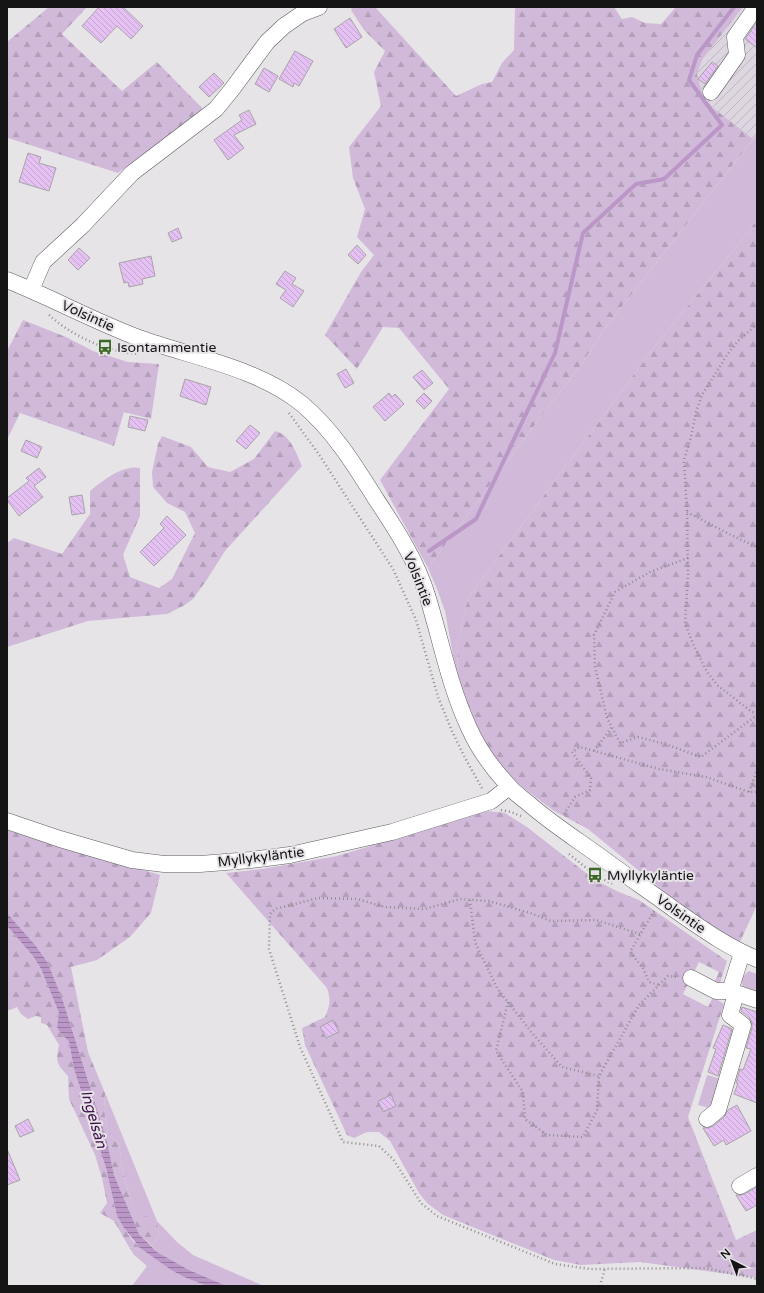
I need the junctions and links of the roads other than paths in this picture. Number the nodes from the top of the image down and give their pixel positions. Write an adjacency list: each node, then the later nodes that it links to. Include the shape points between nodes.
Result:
1 (320, 7): 5 (street, via 303,13 284,26 267,42 216,109 132,173 83,225 43,262)
2 (756, 7): 3 (street, via 735,37 737,54)
3 (710, 92)
4 (7, 280): 5 (street, Volsintie)
5 (31, 290): 6 (street, Volsintie, via 139,338 259,378 301,404 321,422 363,478 413,560 426,592 457,701 481,750)
6 (509, 787): 7 (street, Myllykyläntie, via 491,800 392,832 290,855 200,864 164,864 132,860); 8 (street, Volsintie, via 556,825 689,920)
7 (7, 821)
8 (742, 953): 9 (street, Volsintie); 11 (street)
9 (757, 960)
10 (691, 978): 11 (street, via 716,991)
11 (733, 992): 12 (street); 13 (street, via 730,1016 743,1025 718,1110)
12 (757, 1000)
13 (707, 1119)
14 (757, 1176): 15 (street)
15 (740, 1186)

